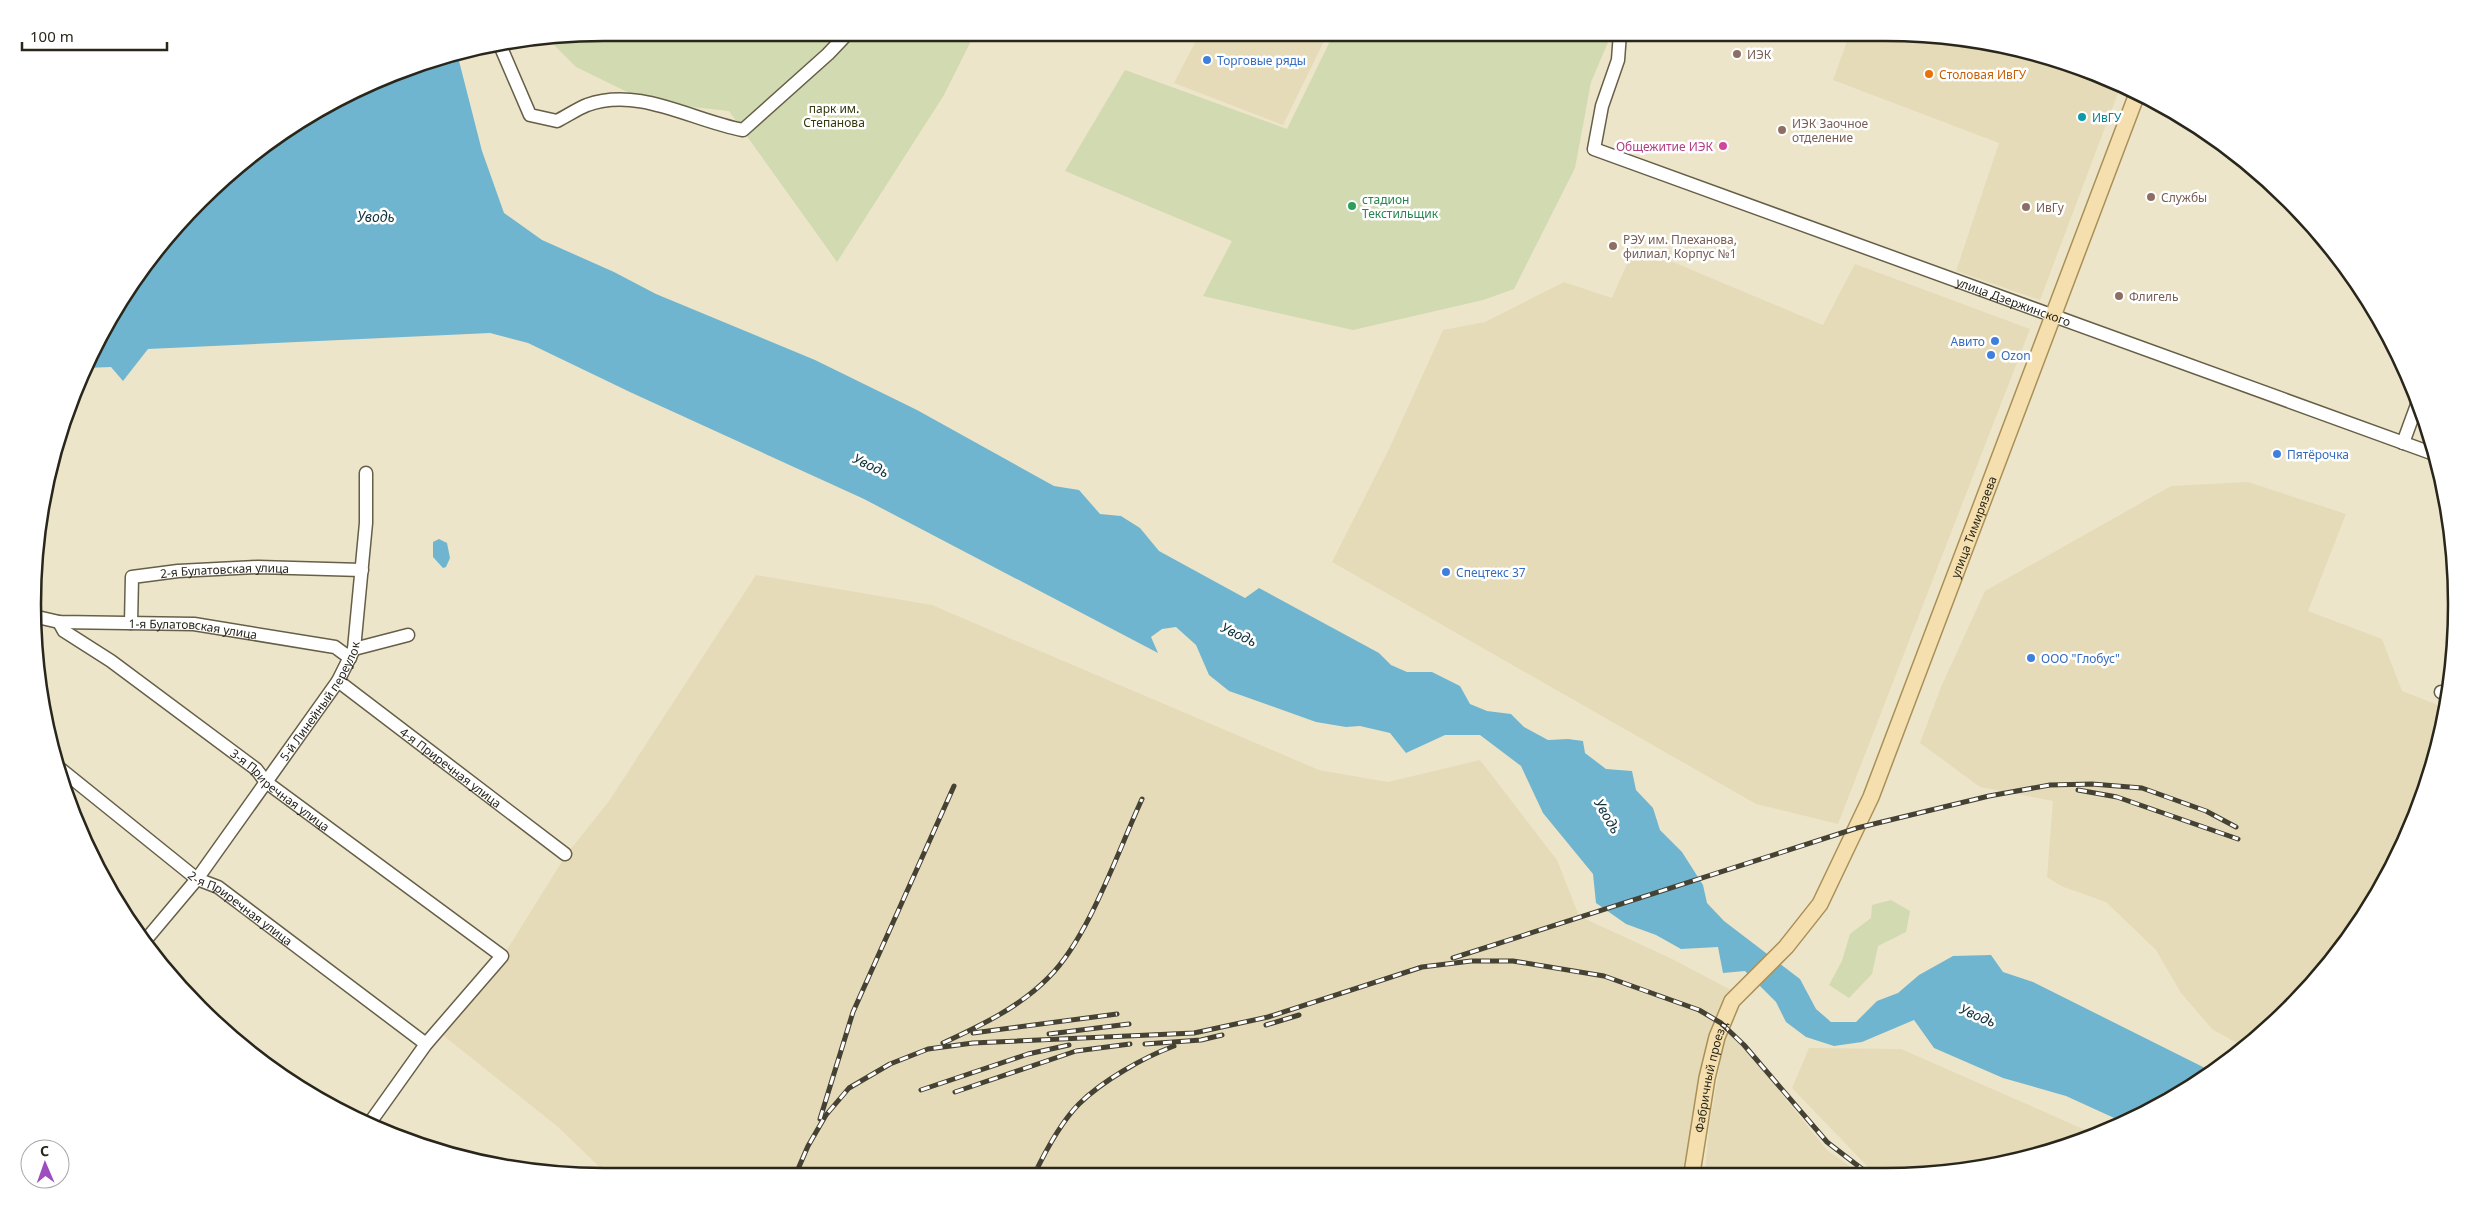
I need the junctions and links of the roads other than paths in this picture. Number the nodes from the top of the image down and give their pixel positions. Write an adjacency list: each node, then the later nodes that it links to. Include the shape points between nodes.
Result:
1 (840, 41): 3 (street, via 743,130 626,99 588,104 557,121 530,115)
2 (1619, 41): 5 (street, улица Дзержинского, via 1618,60 1602,106 1594,149)
3 (502, 51)
4 (2136, 100): 5 (main road, улица Тимирязева)
5 (2054, 317): 7 (street, улица Дзержинского); 22 (main road, улица Тимирязева, via 1875,786 1820,904 1786,948)
6 (2414, 413): 7 (street)
7 (2403, 443): 8 (street, улица Дзержинского)
8 (2427, 451)
9 (366, 473): 10 (street, 5-й Линейный переулок)
10 (362, 570): 13 (street, 2-я Булатовская улица, via 258,567 132,577); 15 (street, 5-й Линейный переулок)
11 (41, 618): 12 (street, 1-я Булатовская улица)
12 (59, 622): 13 (street, 1-я Булатовская улица); 18 (street, 3-я Приречная улица, via 64,631 111,661 256,769)
13 (131, 623): 15 (street, 1-я Булатовская улица, via 204,626 335,647)
14 (408, 636): 15 (street)
15 (352, 653): 16 (street, 5-й Линейный переулок)
16 (338, 681): 18 (street, 5-й Линейный переулок); 19 (street, 4-я Приречная улица)
17 (68, 775): 20 (street, 2-я Приречная улица)
18 (266, 782): 20 (street, 5-й Линейный переулок); 23 (street, 3-я Приречная улица, via 502,956)
19 (565, 854)
20 (197, 879): 21 (street, 5-й Линейный переулок); 23 (street, 2-я Приречная улица, via 218,887)
21 (150, 935)
22 (1744, 987): 25 (main road, Фабричный проезд, via 1732,1001 1717,1037)
23 (426, 1044): 24 (street)
24 (373, 1118)
25 (1693, 1168)

